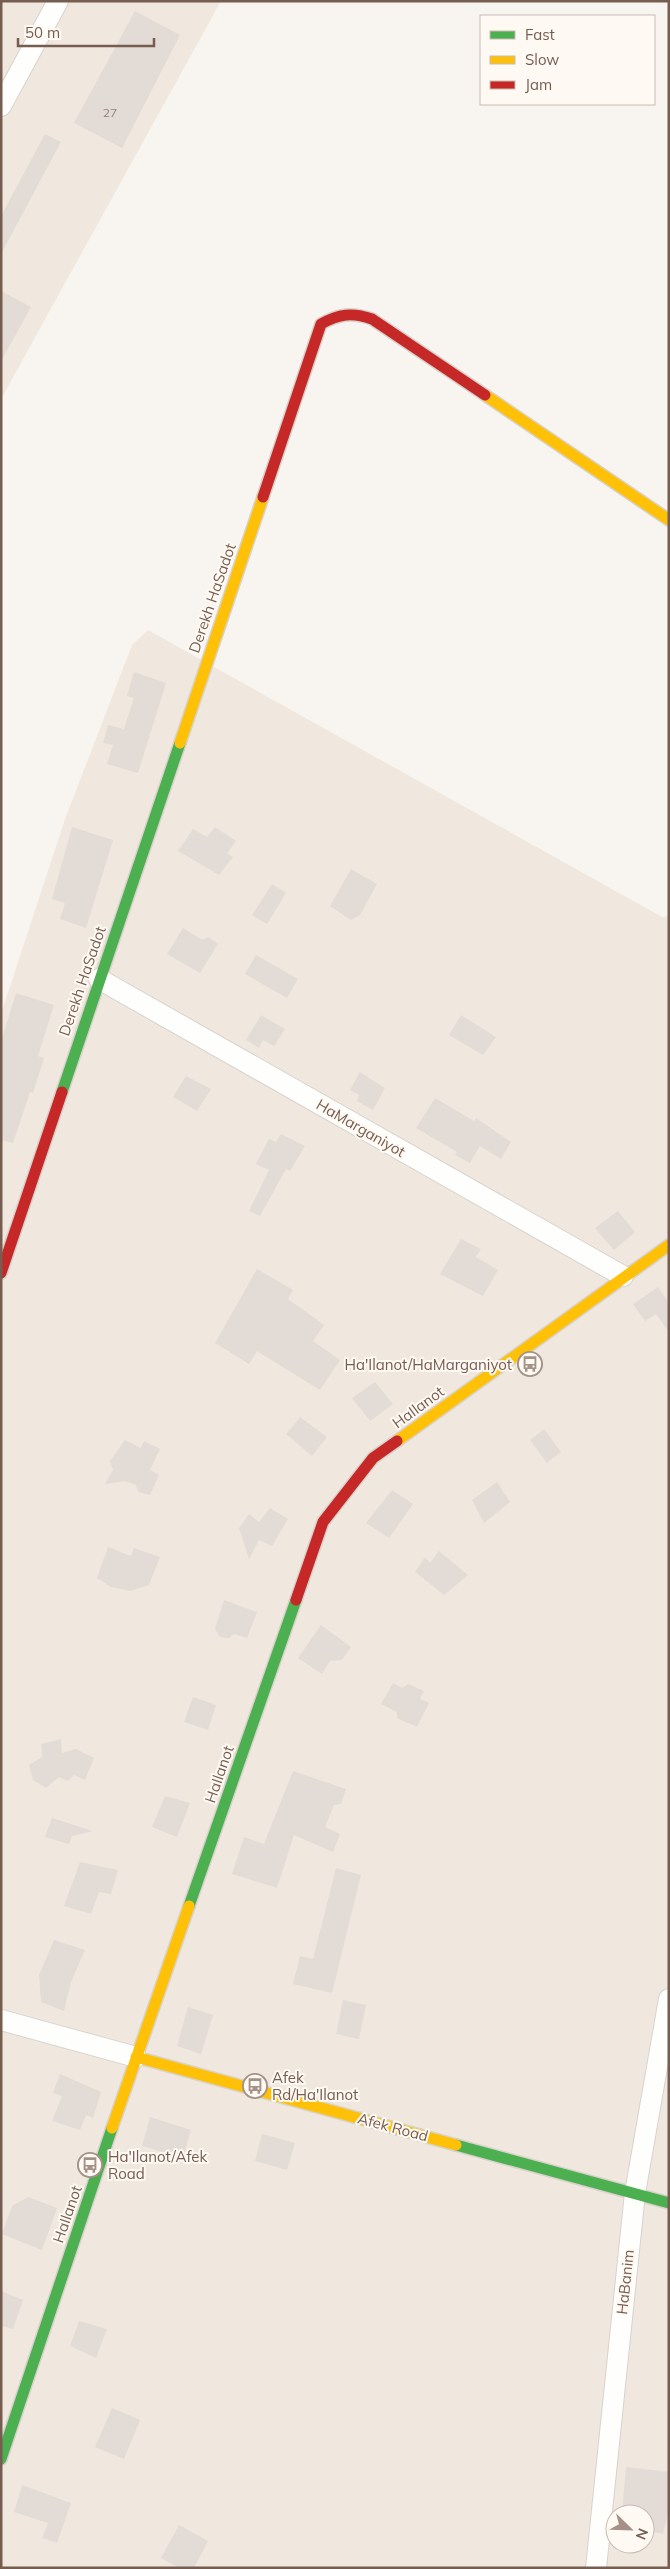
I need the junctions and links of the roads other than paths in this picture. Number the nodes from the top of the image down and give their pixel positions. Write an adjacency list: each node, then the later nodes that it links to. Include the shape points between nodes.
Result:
1 (58, 1): 2 (street)
2 (1, 106)
3 (669, 520): 4 (street, Derekh HaSadot, via 372,319 352,312 338,314 321,324)
4 (99, 979): 6 (street, Derekh HaSadot); 7 (street, HaMarganiyot)
5 (669, 1245): 7 (street, HaIlanot)
6 (1, 1273)
7 (623, 1276): 10 (street, HaIlanot, via 373,1458 323,1522)
8 (669, 1999): 11 (street, HaBanim)
9 (1, 2020): 10 (street, Afek Road)
10 (136, 2057): 11 (street, Afek Road); 13 (street, HaIlanot)
11 (635, 2193): 12 (street, Afek Road); 14 (street, HaBanim)
12 (669, 2203)
13 (1, 2459)
14 (596, 2568)

